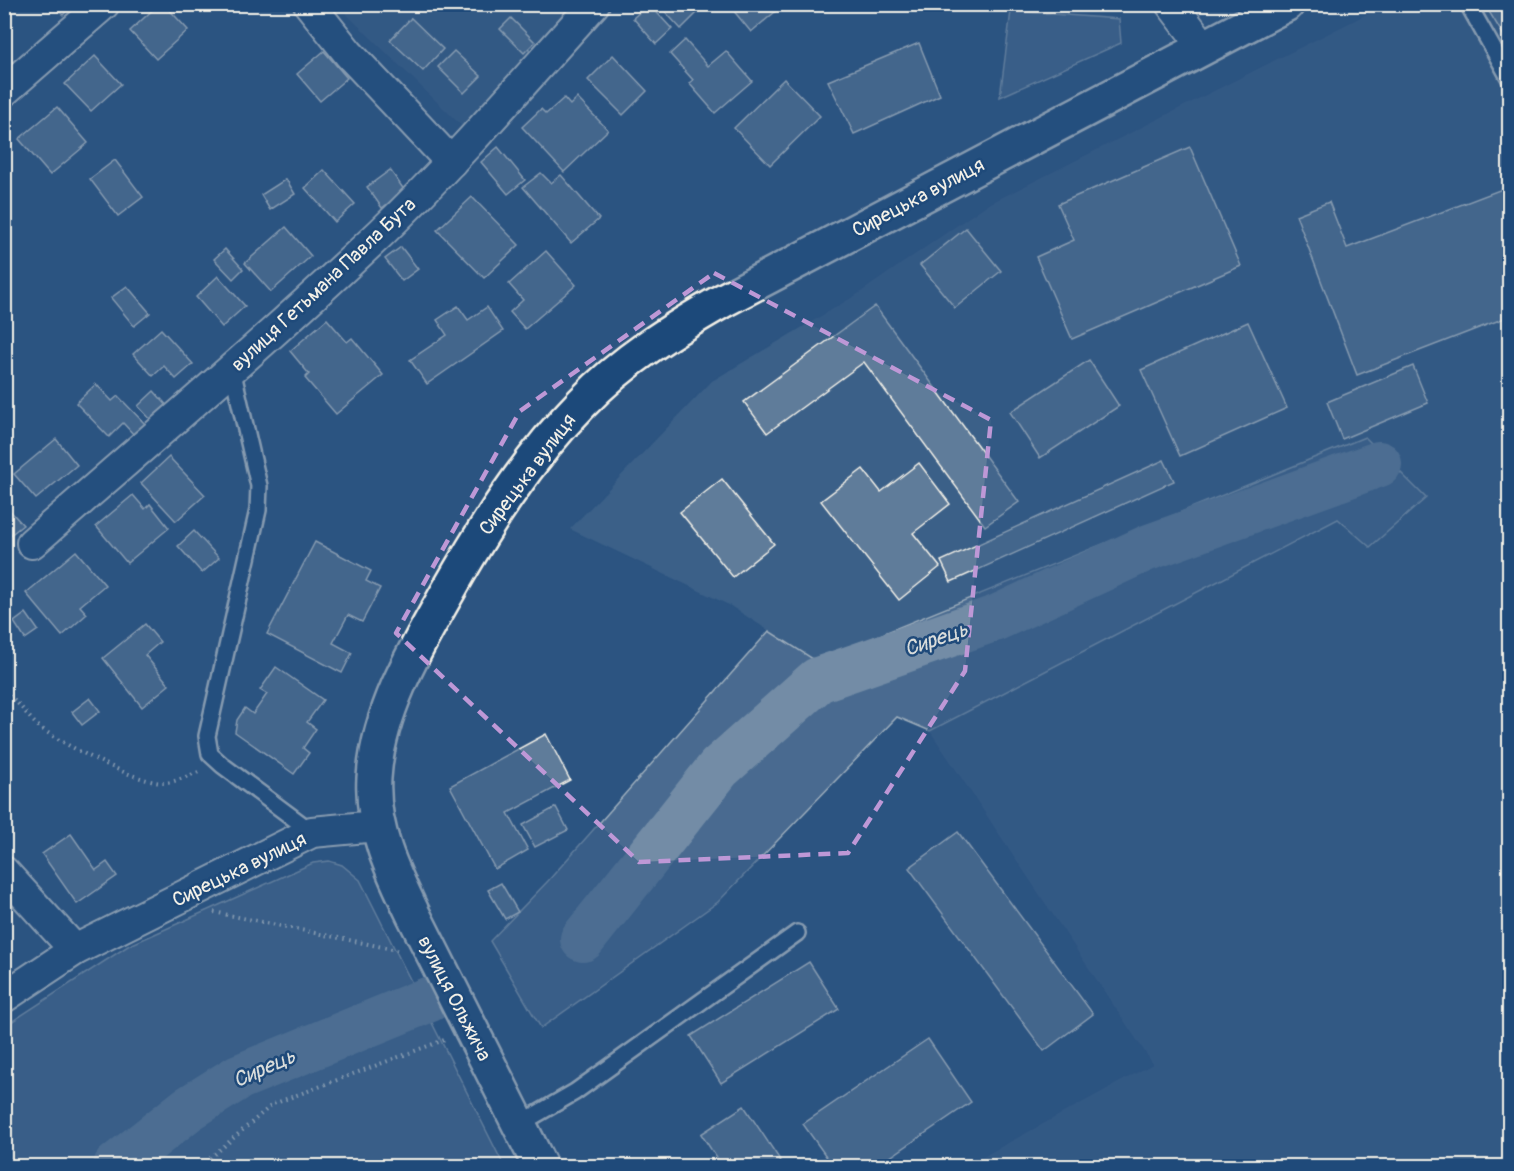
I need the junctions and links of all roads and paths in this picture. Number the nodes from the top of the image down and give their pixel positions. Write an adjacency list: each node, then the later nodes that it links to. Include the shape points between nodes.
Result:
1 (104, 4): 9 (street)
2 (309, 4): 10 (street, via 349,54)
3 (594, 4): 10 (street, вулиця Гетьмана Павла Бута)
4 (1171, 4): 7 (street)
5 (1287, 4): 7 (main road, Сирецька вулиця)
6 (1468, 4): 8 (lane)
7 (1204, 47): 15 (main road, Сирецька вулиця, via 716,305 623,364 582,402 545,443 488,522 394,695 379,739 374,780)
8 (1509, 79)
9 (4, 91)
10 (451, 162): 11 (street, вулиця Гетьмана Павла Бута, via 382,232)
11 (232, 369): 12 (street, вулиця Гетьмана Павла Бута); 14 (lane, via 259,494 207,736 210,754)
12 (32, 543)
13 (4, 692): 14 (path, via 56,739 85,755 145,778 164,783)
14 (222, 765): 16 (lane)
15 (377, 826): 16 (street, Сирецька вулиця); 24 (main road, вулиця Ольжича, via 399,885)
16 (312, 832): 20 (street, Сирецька вулиця)
17 (4, 872): 20 (street)
18 (209, 911): 21 (path)
19 (797, 933): 24 (lane, via 575,1092)
20 (75, 950): 22 (street, Сирецька вулиця)
21 (404, 951)
22 (4, 997)
23 (447, 1039): 25 (path, via 273,1104)
24 (518, 1125): 26 (main road, вулиця Ольжича)
25 (201, 1167)
26 (540, 1167)

